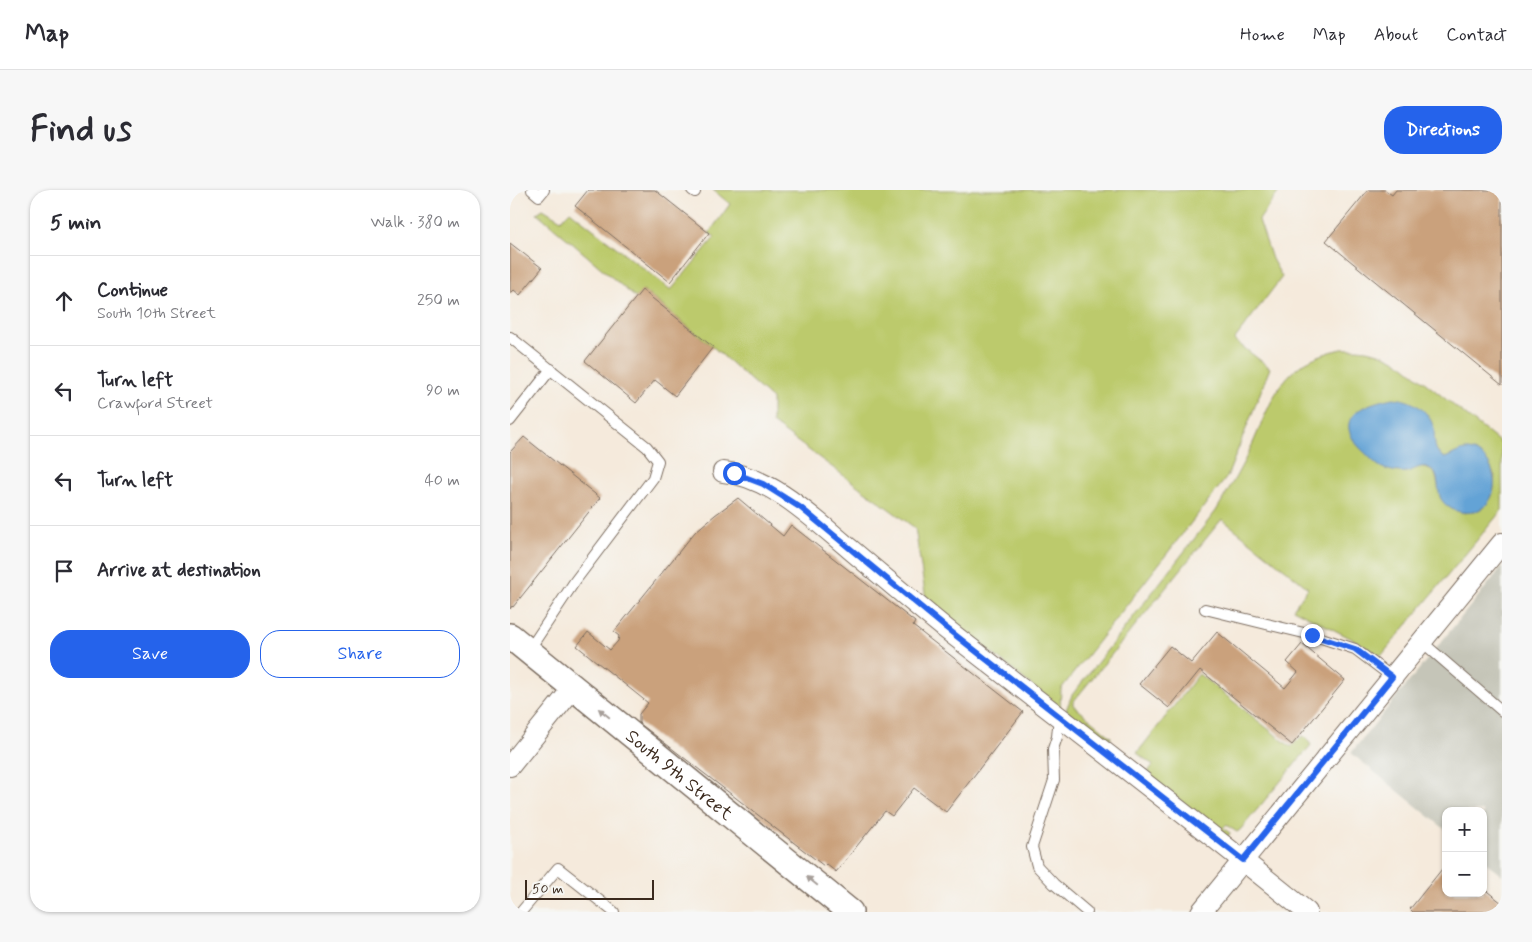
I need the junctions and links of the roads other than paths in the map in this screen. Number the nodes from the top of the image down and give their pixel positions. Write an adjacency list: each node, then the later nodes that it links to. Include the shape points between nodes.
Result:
1 (532, 190): 2 (lane, via 539,196)
2 (544, 190)
3 (510, 337): 4 (lane)
4 (551, 369): 5 (lane); 10 (lane, via 647,447 658,461 654,478 575,580)
5 (510, 420)
6 (723, 472): 14 (street, via 763,484 801,508)
7 (1502, 543): 9 (street)
8 (1205, 609): 11 (lane, via 1355,649)
9 (1421, 641): 11 (street); 13 (lane)
10 (519, 643): 12 (street, South 9th Street)
11 (1392, 677): 16 (street)
12 (573, 688): 15 (street); 19 (street, South 9th Street, one-way to 12)
13 (1502, 711)
14 (1059, 717): 16 (street); 20 (lane, via 1053,749 1054,780 1032,846 1037,866)
15 (510, 766)
16 (1243, 860): 21 (street); 22 (street)
17 (521, 912): 18 (lane, via 558,868)
18 (614, 912)
19 (850, 912)
20 (1087, 912)
21 (1201, 912)
22 (1307, 912)

